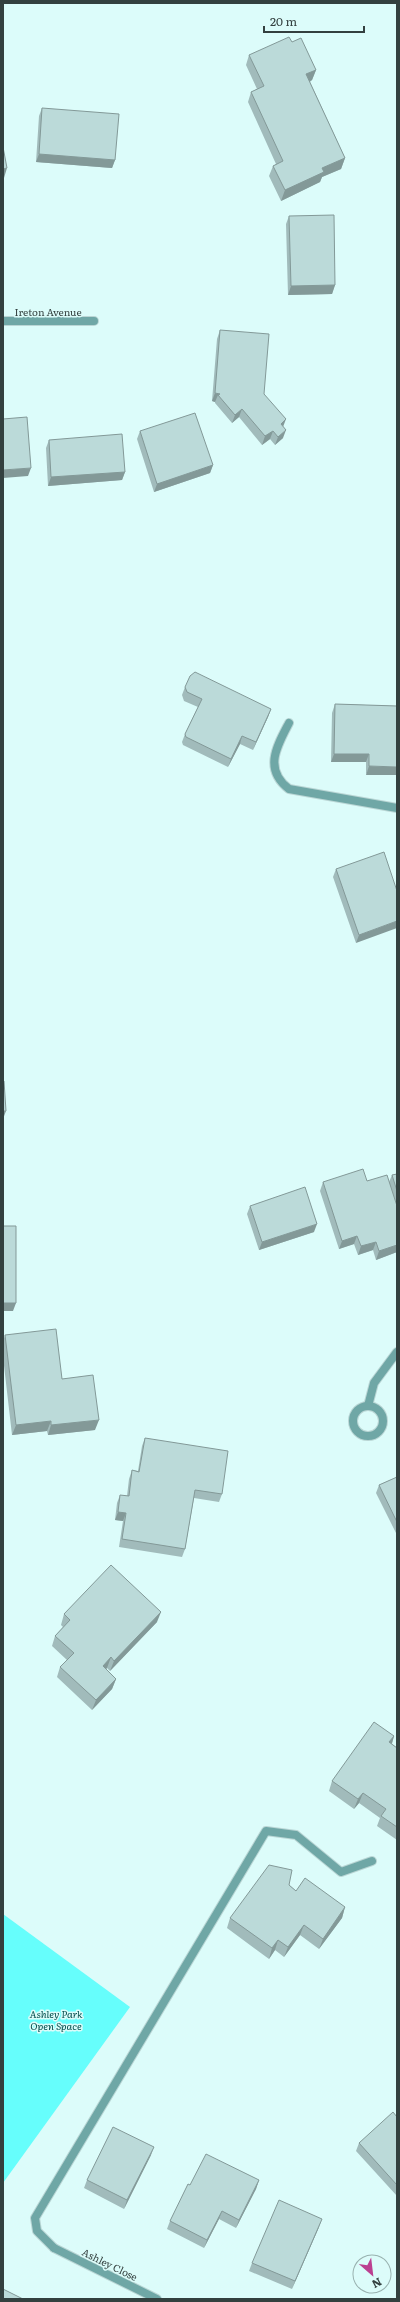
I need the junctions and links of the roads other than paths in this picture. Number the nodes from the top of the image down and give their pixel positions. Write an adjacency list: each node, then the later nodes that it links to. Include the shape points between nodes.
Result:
1 (3, 321): 2 (street, Ireton Avenue)
2 (94, 321)
3 (289, 723): 4 (street, via 274,753 275,771 289,789)
4 (397, 808)
5 (397, 1352): 6 (street, via 374,1383)
6 (368, 1406)
7 (372, 1861): 8 (street, Ashley Close, via 341,1872 296,1835 266,1831 35,2218 37,2231 54,2248)
8 (157, 2299)

